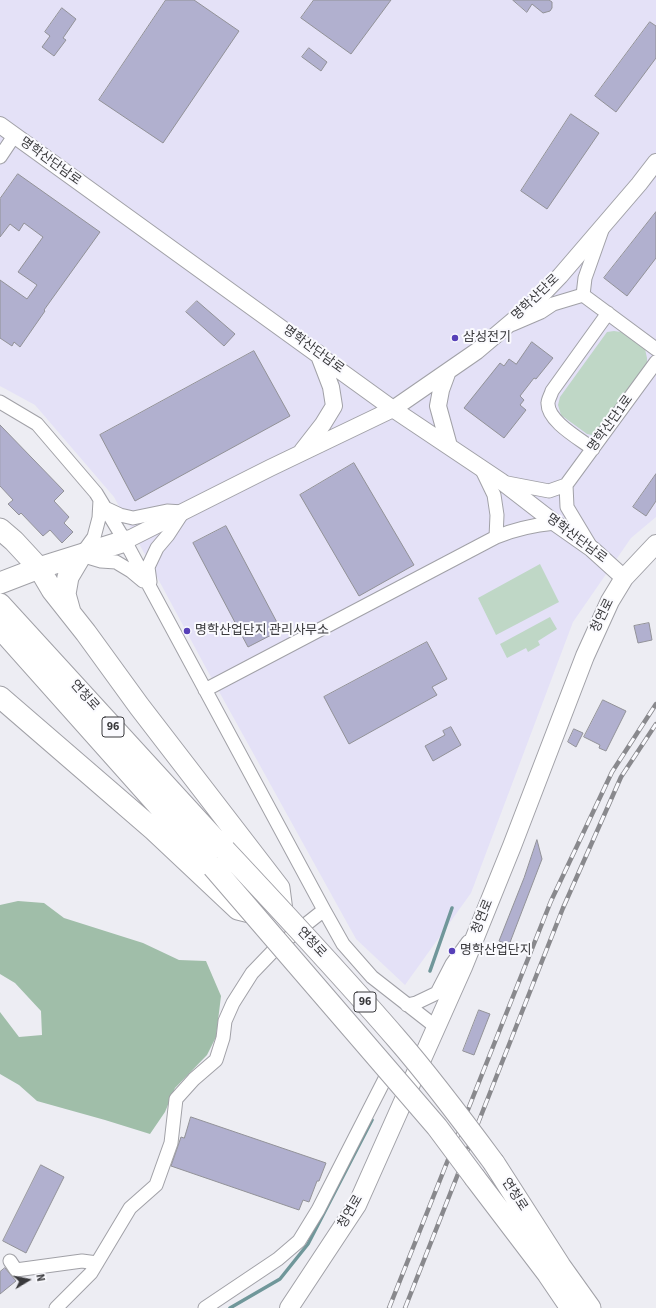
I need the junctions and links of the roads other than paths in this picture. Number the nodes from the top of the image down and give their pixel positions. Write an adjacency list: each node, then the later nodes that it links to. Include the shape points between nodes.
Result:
1 (0, 125): 2 (street, 명학산단남로)
2 (14, 136): 3 (street); 10 (street, 명학산단남로)
3 (0, 156)
4 (656, 162): 5 (street, 명학산단로)
5 (603, 227): 6 (street, via 585,278); 8 (street, 명학산단로, via 560,276)
6 (583, 295): 7 (street); 8 (street, via 553,304)
7 (608, 313): 9 (street); 16 (street, via 552,391 548,403 550,414 557,422)
8 (506, 328): 12 (street, 명학산단로)
9 (656, 349)
10 (318, 353): 14 (street, 명학산단남로); 17 (street, via 331,387 334,406)
11 (656, 362): 16 (street, 명학산단1로)
12 (448, 371): 14 (street, 명학산단로); 15 (street, via 438,406)
13 (0, 402): 21 (street, via 37,424)
14 (393, 409): 15 (street, 명학산단남로); 17 (street, 명학산단로)
15 (449, 446): 18 (street, 명학산단남로)
16 (593, 449): 20 (street, 명학산단1로)
17 (300, 453): 22 (street, 명학산단로)
18 (481, 468): 19 (street, 명학산단남로); 25 (street, via 494,495 497,515)
19 (502, 482): 20 (street, via 549,492); 23 (street, 명학산단남로)
20 (566, 486): 29 (street, via 567,508)
21 (102, 504): 22 (street, via 120,515 133,518 167,511); 26 (street); 30 (street, via 94,537)
22 (183, 512): 26 (street, 명학산단로); 34 (street, via 157,548 148,567)
23 (555, 524): 25 (street, via 537,525); 29 (street, 명학산단남로)
24 (0, 529): 27 (highway)
25 (496, 537): 38 (street)
26 (125, 541): 30 (highway); 34 (street)
27 (17, 544): 30 (highway, via 52,558); 31 (highway)
28 (656, 544): 32 (main road, 청연로)
29 (592, 549): 32 (street, 명학산단남로)
30 (81, 555): 31 (highway); 34 (street, via 116,562); 36 (highway, via 68,577 65,594)
31 (39, 568): 33 (highway); 36 (highway)
32 (624, 578): 42 (main road, 청연로, via 610,601 585,656)
33 (0, 583)
34 (150, 588): 38 (street)
35 (0, 604): 40 (highway, 연청로 / 96)
36 (70, 613): 40 (highway, via 139,706)
37 (0, 628): 40 (highway, 연청로 / 96)
38 (205, 690): 41 (street)
39 (0, 698): 40 (highway, via 154,830)
40 (221, 859): 45 (highway, 연청로 / 96, bridge, via 252,912); 48 (highway, 연청로 / 96, bridge, via 282,911 398,1040 494,1163)
41 (324, 910): 43 (street, via 343,944 367,972); 47 (street, via 276,948 252,974 233,1003 224,1021 223,1038 216,1060 176,1099 171,1143 156,1184 130,1208)
42 (479, 928): 43 (street, via 452,964 437,993); 44 (main road, 청연로)
43 (407, 1005): 44 (street)
44 (436, 1027): 51 (main road, 청연로, via 357,1205)
45 (389, 1071): 50 (street, via 318,1210 299,1241 278,1259); 52 (highway, 연청로 / 96, bridge, via 437,1127)
46 (10, 1261): 47 (street, via 16,1270 82,1261)
47 (97, 1262): 49 (street, via 91,1273)
48 (571, 1282): 53 (highway, 연청로 / 96); 54 (highway)
49 (56, 1308)
50 (205, 1308)
51 (289, 1308)
52 (571, 1308)
53 (590, 1308)
54 (606, 1308)

